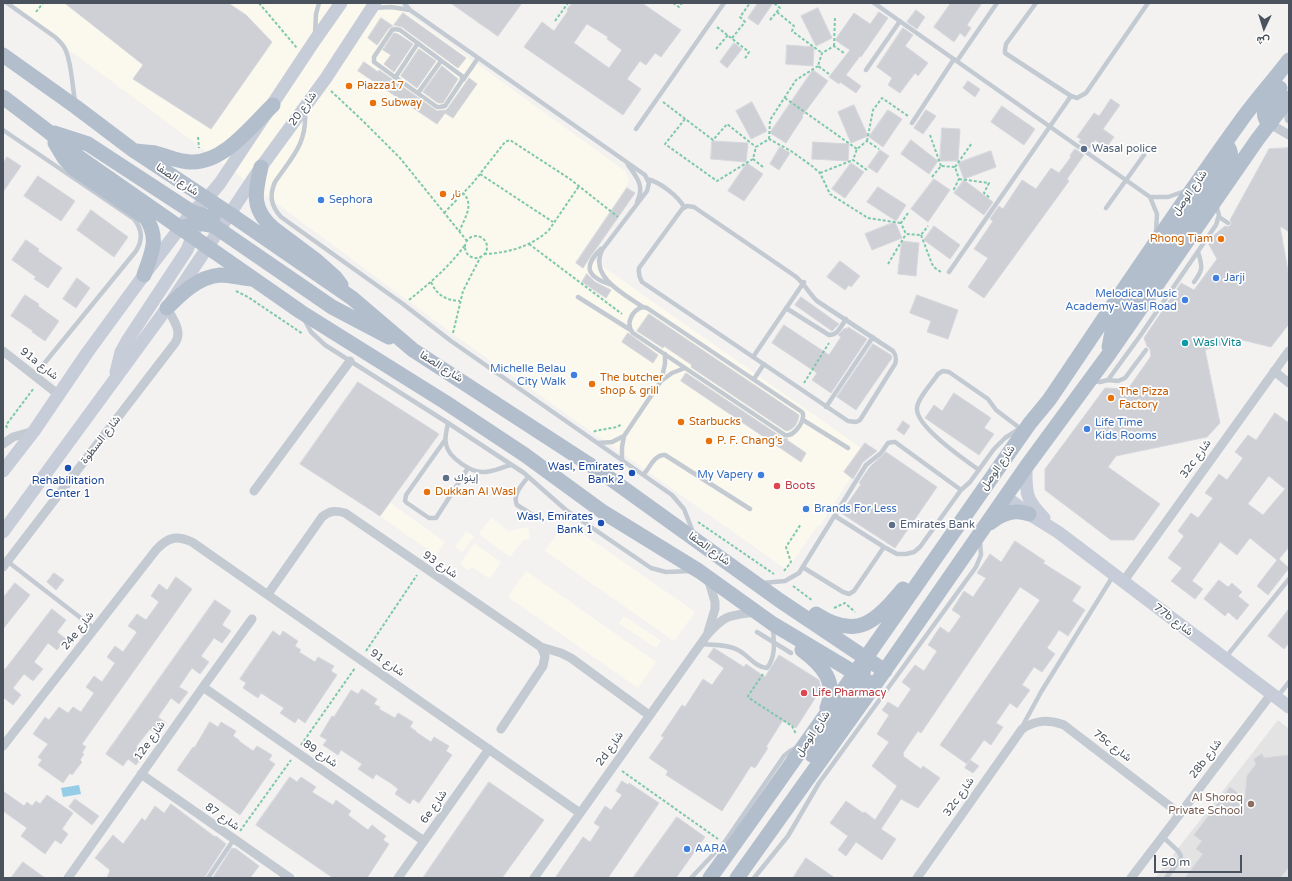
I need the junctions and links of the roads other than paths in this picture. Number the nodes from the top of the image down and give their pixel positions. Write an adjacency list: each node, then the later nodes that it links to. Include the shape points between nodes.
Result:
1 (7, 3): 29 (lane, via 62,43 69,60)
2 (319, 3): 13 (lane)
3 (341, 3): 13 (street)
4 (404, 3): 11 (lane)
5 (724, 3): 35 (lane)
6 (874, 3): 12 (lane)
7 (997, 3): 17 (lane)
8 (1036, 3): 25 (lane, via 1006,44 1005,53)
9 (1148, 3): 25 (lane, via 1086,93 1077,98)
10 (373, 6): 11 (lane); 30 (street, شارع 20)
11 (410, 10): 16 (lane)
12 (900, 21): 17 (lane); 20 (lane)
13 (315, 40): 28 (street)
14 (418, 43): 19 (lane); 22 (lane); 22 (lane, via 395,29 374,57 375,64)
15 (3, 55): 29 (main road, شارع الصفا)
16 (478, 58): 23 (lane); 42 (lane)
17 (955, 60): 32 (lane); 34 (lane)
18 (1289, 60): 39 (main road, شارع الوصل)
19 (441, 61): 23 (lane, via 460,74); 24 (lane)
20 (866, 70)
21 (1289, 76): 33 (main road, via 1266,107 1264,116)
22 (395, 78): 24 (lane)
23 (462, 80): 24 (lane, via 443,107 437,107)
24 (418, 93)
25 (1070, 96): 34 (lane)
26 (3, 97): 37 (main road)
27 (1288, 99): 31 (street); 33 (main road, شارع الوصل)
28 (273, 105): 40 (main road, via 226,150 210,159 182,161); 49 (street)
29 (76, 107): 40 (main road, شارع الصفا)
30 (304, 108): 43 (street, شارع 20); 111 (lane, via 302,142 272,190 272,203 276,212 451,341)
31 (1289, 119)
32 (913, 121)
33 (1270, 124): 38 (street); 50 (main road, شارع الوصل)
34 (1050, 127): 45 (lane); 69 (lane)
35 (636, 129)
36 (3, 130): 95 (lane, via 134,219 142,237 136,251)
37 (49, 132): 51 (main road, via 88,144); 59 (main road, via 77,156); 70 (main road, via 73,168 146,218 151,226 154,244)
38 (1289, 135)
39 (1226, 144): 46 (main road, شارع الوصل); 89 (main road, via 1230,151 1230,160 1121,316 1112,332)
40 (133, 150): 47 (main road, شارع الصفا)
41 (1144, 155): 45 (lane)
42 (627, 163): 44 (lane); 52 (lane, via 638,178 640,188)
43 (261, 167): 55 (street, شارع 20); 76 (main road, via 256,195 260,215 327,269)
44 (647, 178): 52 (lane, via 647,191); 53 (lane, via 671,193)
45 (1127, 181): 48 (lane); 54 (lane)
46 (1196, 185): 48 (lane, via 1168,197); 63 (main road, شارع الوصل)
47 (188, 187): 49 (main road, شارع الصفا); 51 (main road, via 189,196 182,202)
48 (1150, 197): 63 (lane, via 1158,220)
49 (206, 200): 55 (main road, شارع الصفا); 57 (street)
50 (1215, 201): 56 (lane); 89 (main road, شارع الوصل)
51 (177, 202): 57 (main road)
52 (634, 207): 62 (lane)
53 (684, 207): 72 (lane, via 694,207); 90 (lane, via 639,268 639,278)
54 (1106, 208)
55 (230, 214): 57 (main road, via 222,218); 60 (street); 76 (main road, شارع الصفا)
56 (1219, 218): 58 (lane); 66 (lane)
57 (196, 222): 59 (main road); 60 (main road); 65 (main road); 67 (street)
58 (1228, 223)
59 (180, 228): 64 (street)
60 (220, 229): 61 (main road); 65 (street)
61 (235, 240): 68 (main road, via 225,240 221,243 220,253); 84 (main road, via 332,307)
62 (608, 243): 74 (lane, via 600,255 599,265 602,275); 74 (lane, via 591,260 590,269 597,280)
63 (1154, 243): 106 (main road, شارع الوصل, via 1049,400)
64 (168, 244): 67 (street, via 180,244 184,250); 70 (street)
65 (209, 247): 68 (main road); 78 (street)
66 (1198, 252): 73 (lane, via 1202,269); 98 (lane)
67 (183, 257): 96 (street, via 127,341 117,364)
68 (223, 257): 71 (main road)
69 (949, 272)
70 (144, 275): 102 (street)
71 (256, 280): 78 (main road, via 220,275 205,279 180,295); 80 (main road)
72 (804, 282): 79 (lane); 81 (lane, via 817,301)
73 (1194, 282)
74 (612, 286): 77 (lane)
75 (578, 296): 82 (lane)
76 (352, 298): 84 (main road, شارع الصفا)
77 (643, 307): 82 (lane, via 636,310 630,320); 97 (lane)
78 (167, 308): 96 (street); 134 (street, شارع السطوة, via 179,334 175,344)
79 (786, 308): 81 (lane, via 827,334 834,335); 90 (lane)
80 (302, 312): 91 (lane, via 317,339); 137 (main road, via 526,455 603,512)
81 (846, 319): 83 (lane)
82 (629, 330): 88 (lane)
83 (873, 337): 103 (lane); 103 (lane, via 893,351 896,359 860,420 848,421)
84 (413, 350): 132 (main road, شارع الصفا, via 600,472)
85 (1146, 350): 98 (lane, via 1126,378)
86 (3, 351): 95 (street, 91a شارع)
87 (1289, 351): 94 (street, 32c شارع)
88 (665, 354): 93 (lane); 99 (lane)
89 (1109, 354): 100 (main road, شارع الوصل)
90 (753, 357): 92 (lane)
91 (350, 361): 105 (lane); 122 (street)
92 (764, 364): 97 (lane); 103 (lane)
93 (685, 368): 99 (lane, via 672,373); 104 (lane, via 785,435 793,434)
94 (1274, 371): 101 (street); 138 (street, 32c شارع)
95 (34, 376): 102 (street, 91a شارع)
96 (116, 377): 129 (street)
97 (754, 379): 104 (lane, via 802,412)
98 (1108, 380): 100 (lane)
99 (662, 381): 108 (lane)
100 (1088, 381): 115 (main road, شارع الوصل)
101 (1289, 383)
102 (59, 395): 107 (street)
103 (826, 407)
104 (803, 420): 112 (lane)
105 (448, 423): 109 (lane); 114 (lane)
106 (1025, 426): 117 (lane, via 1001,442); 117 (lane, via 996,410 988,399 949,372 943,371 938,374 917,405 918,415 938,439); 135 (main road, شارع الوصل)
107 (34, 430): 110 (street); 118 (street)
108 (624, 436): 111 (lane, via 612,442); 113 (lane)
109 (445, 440): 116 (lane, via 448,451); 116 (lane, via 406,495 405,501 429,518 436,518)
110 (6, 442)
111 (597, 443): 113 (lane)
112 (848, 448)
113 (622, 459): 119 (lane)
114 (510, 465): 116 (lane, via 483,472); 120 (lane)
115 (1026, 467): 123 (main road, شارع الوصل); 130 (street, 77b شارع, via 1026,491 1029,500)
116 (468, 468)
117 (979, 470): 121 (lane)
118 (3, 471)
119 (644, 474): 124 (lane, via 656,458 665,455); 132 (lane, via 681,504)
120 (528, 477): 127 (lane, via 516,495 516,502); 137 (lane, via 566,510 651,568)
121 (961, 490): 126 (lane, via 895,442 890,442 866,465); 133 (lane, via 914,552 897,554)
122 (254, 491)
123 (1006, 498): 125 (street, 77b شارع); 128 (main road, شارع الوصل)
124 (750, 509)
125 (1029, 514): 128 (main road, via 1006,513); 130 (street, 77b شارع)
126 (835, 516): 133 (lane); 136 (lane)
127 (539, 519)
128 (983, 531): 155 (main road, شارع الوصل); 184 (lane, via 981,555 976,567 819,783 788,836)
129 (3, 532)
130 (1058, 532): 138 (street, 77b شارع)
131 (178, 537): 141 (street, شارع 91, via 192,542); 146 (street, 24e شارع, via 162,543)
132 (695, 539): 140 (main road, شارع الصفا)
133 (884, 547): 136 (lane, via 854,591 849,594)
134 (5, 564): 146 (lane)
135 (929, 566): 142 (main road, via 878,616 859,625 832,623 795,601); 153 (main road, شارع الوصل)
136 (804, 568): 140 (lane, via 785,581)
137 (703, 575): 143 (main road); 148 (street, 2d شارع, via 715,602)
138 (1119, 578): 154 (street, 77b شارع); 164 (lane, via 1041,692)
139 (1289, 579): 154 (lane)
140 (757, 584): 142 (main road, شارع الصفا)
141 (268, 594): 151 (street, شارع 93, via 322,517 332,511 339,511); 168 (street, شارع 91)
142 (779, 600): 153 (main road, شارع الصفا)
143 (756, 612): 145 (main road); 148 (street, 2d شارع, via 724,618)
144 (252, 619): 159 (street, 12e شارع)
145 (773, 624): 149 (lane); 156 (main road); 163 (main road, via 786,638 814,659 826,674 830,693)
146 (95, 629): 166 (street, 24e شارع)
147 (757, 632): 149 (lane)
148 (706, 635): 150 (street, 2d شارع)
149 (774, 643): 150 (lane, via 773,654 767,668 760,666 739,650); 152 (lane)
150 (700, 644): 162 (street, 2d شارع)
151 (541, 648): 162 (street, via 571,658); 165 (street, via 546,656 543,666)
152 (791, 653)
153 (865, 657): 155 (main road, شارع الصفا); 156 (main road, شارع الوصل)
154 (1224, 659): 160 (street, 77b شارع)
155 (885, 670): 158 (main road, شارع الوصل)
156 (858, 675): 158 (main road); 163 (main road, شارع الوصل); 172 (main road, via 856,690 778,803)
157 (1289, 682): 160 (lane)
158 (874, 686): 172 (main road, شارع الوصل)
159 (203, 687): 169 (street, 12e شارع); 175 (street, شارع 89)
160 (1274, 696): 161 (street, 77b شارع); 171 (street, 28b شارع)
161 (1289, 707)
162 (649, 715): 170 (street, 2d شارع)
163 (821, 722): 167 (main road, شارع الوصل)
164 (1022, 729): 171 (street, 75c شارع, via 1042,720 1064,725); 185 (street, 32c شارع)
165 (502, 730)
166 (3, 746)
167 (800, 746): 181 (lane, via 784,756 724,843); 182 (main road, شارع الوصل)
168 (488, 749): 170 (street, شارع 91); 175 (street, 6e شارع)
169 (141, 774): 174 (street, شارع 87); 176 (street, 12e شارع)
170 (580, 813): 180 (street, 2d شارع)
171 (1180, 814): 173 (street, 28b شارع)
172 (768, 833): 183 (main road, شارع الوصل)
173 (1163, 837): 186 (street, 28b شارع); 187 (lane, via 1181,856)
174 (234, 840): 177 (lane); 178 (street, شارع 87)
175 (424, 841): 179 (street, 6e شارع)
176 (68, 878)
177 (208, 878)
178 (290, 878)
179 (398, 878)
180 (534, 878)
181 (691, 878)
182 (710, 878)
183 (736, 878)
184 (754, 878)
185 (917, 878)
186 (1131, 878)
187 (1166, 878)

